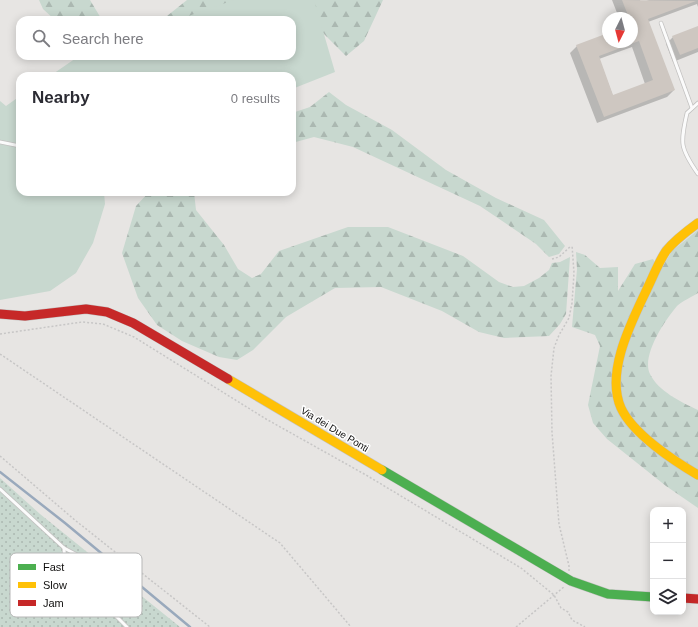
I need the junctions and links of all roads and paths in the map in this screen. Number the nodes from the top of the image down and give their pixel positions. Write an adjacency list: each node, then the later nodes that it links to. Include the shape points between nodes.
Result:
1 (661, 23): 3 (lane)
2 (698, 103): 3 (lane)
3 (692, 108): 6 (lane, via 687,113 682,144 685,155)
4 (0, 142): 5 (lane)
5 (16, 145)
6 (698, 174)
7 (698, 223): 13 (street, via 679,237 666,251 658,266 633,318 616,380 619,402 625,414 660,448)
8 (552, 259): 20 (path, via 566,252 572,245 572,303 569,318 554,348 551,376 552,432 559,524 569,566)
9 (0, 314): 20 (street, Via dei Due Ponti, via 24,317 69,310 98,310 133,323)
10 (0, 334): 21 (path, via 82,322 103,324 121,330 272,423 483,544 521,568)
11 (0, 354): 28 (path, via 280,543)
12 (0, 456): 18 (path)
13 (698, 475)
14 (0, 488): 15 (lane)
15 (64, 548): 16 (lane); 17 (lane)
16 (64, 553)
17 (74, 553)
18 (116, 553)
19 (142, 573): 27 (path)
20 (568, 579): 21 (path); 22 (street, Via dei Due Ponti, via 608,594)
21 (554, 595): 29 (path); 30 (path, via 572,620)
22 (650, 597)
23 (686, 598): 24 (street)
24 (698, 599)
25 (117, 617): 26 (lane)
26 (127, 627)
27 (210, 627)
28 (351, 627)
29 (516, 627)
30 (585, 627)

